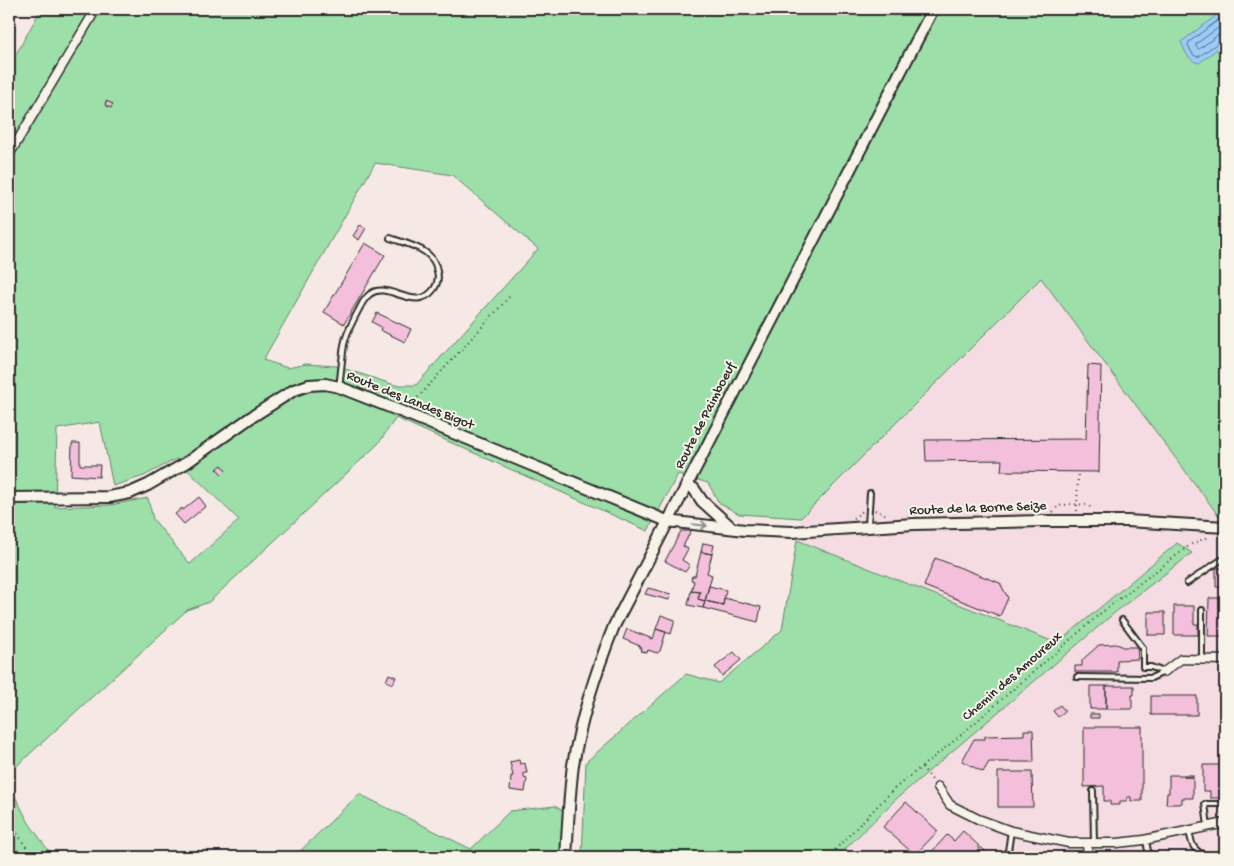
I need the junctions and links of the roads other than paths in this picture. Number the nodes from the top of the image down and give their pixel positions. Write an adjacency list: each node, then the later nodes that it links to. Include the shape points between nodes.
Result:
1 (96, 9): 3 (street)
2 (933, 9): 6 (street, Route de Paimboeuf)
3 (9, 155)
4 (390, 238): 5 (lane, via 425,252 433,260 439,277 430,294 423,297 412,298 380,290 371,292 364,299 344,345)
5 (338, 387): 8 (street, Route des Landes Bigot, via 309,385 294,390 186,462 130,493 109,497); 9 (street, Route des Landes Bigot)
6 (687, 484): 9 (street, Route de Paimboeuf); 12 (street)
7 (870, 493): 10 (lane)
8 (9, 498)
9 (667, 521): 12 (street, Route des Landes Bigot, one-way to 12); 30 (street, Route de Paimboeuf, via 614,626 591,688 573,766)
10 (868, 527): 11 (street, Route de la Borne Seize, via 1078,521); 12 (street, Route de la Borne Seize, via 792,532)
11 (1225, 527)
12 (732, 528)
13 (1225, 560): 14 (lane)
14 (1187, 583)
15 (1202, 610): 17 (lane)
16 (1122, 620): 19 (lane, via 1144,648 1143,667)
17 (1202, 659): 18 (street); 19 (street, via 1181,659)
18 (1225, 660)
19 (1164, 672): 20 (lane, via 1151,678)
20 (1077, 677)
21 (938, 787): 26 (street, via 950,805)
22 (1094, 791): 29 (lane)
23 (1225, 804): 25 (lane, via 1206,804)
24 (1225, 823): 25 (street)
25 (1208, 826): 27 (street)
26 (1011, 831): 29 (street); 31 (lane, via 1008,850)
27 (1189, 831): 28 (street); 34 (lane, via 1193,847)
28 (1145, 839): 29 (street); 33 (lane)
29 (1090, 844): 32 (street)
30 (566, 857)
31 (1001, 857)
32 (1088, 857)
33 (1149, 857)
34 (1207, 857)

